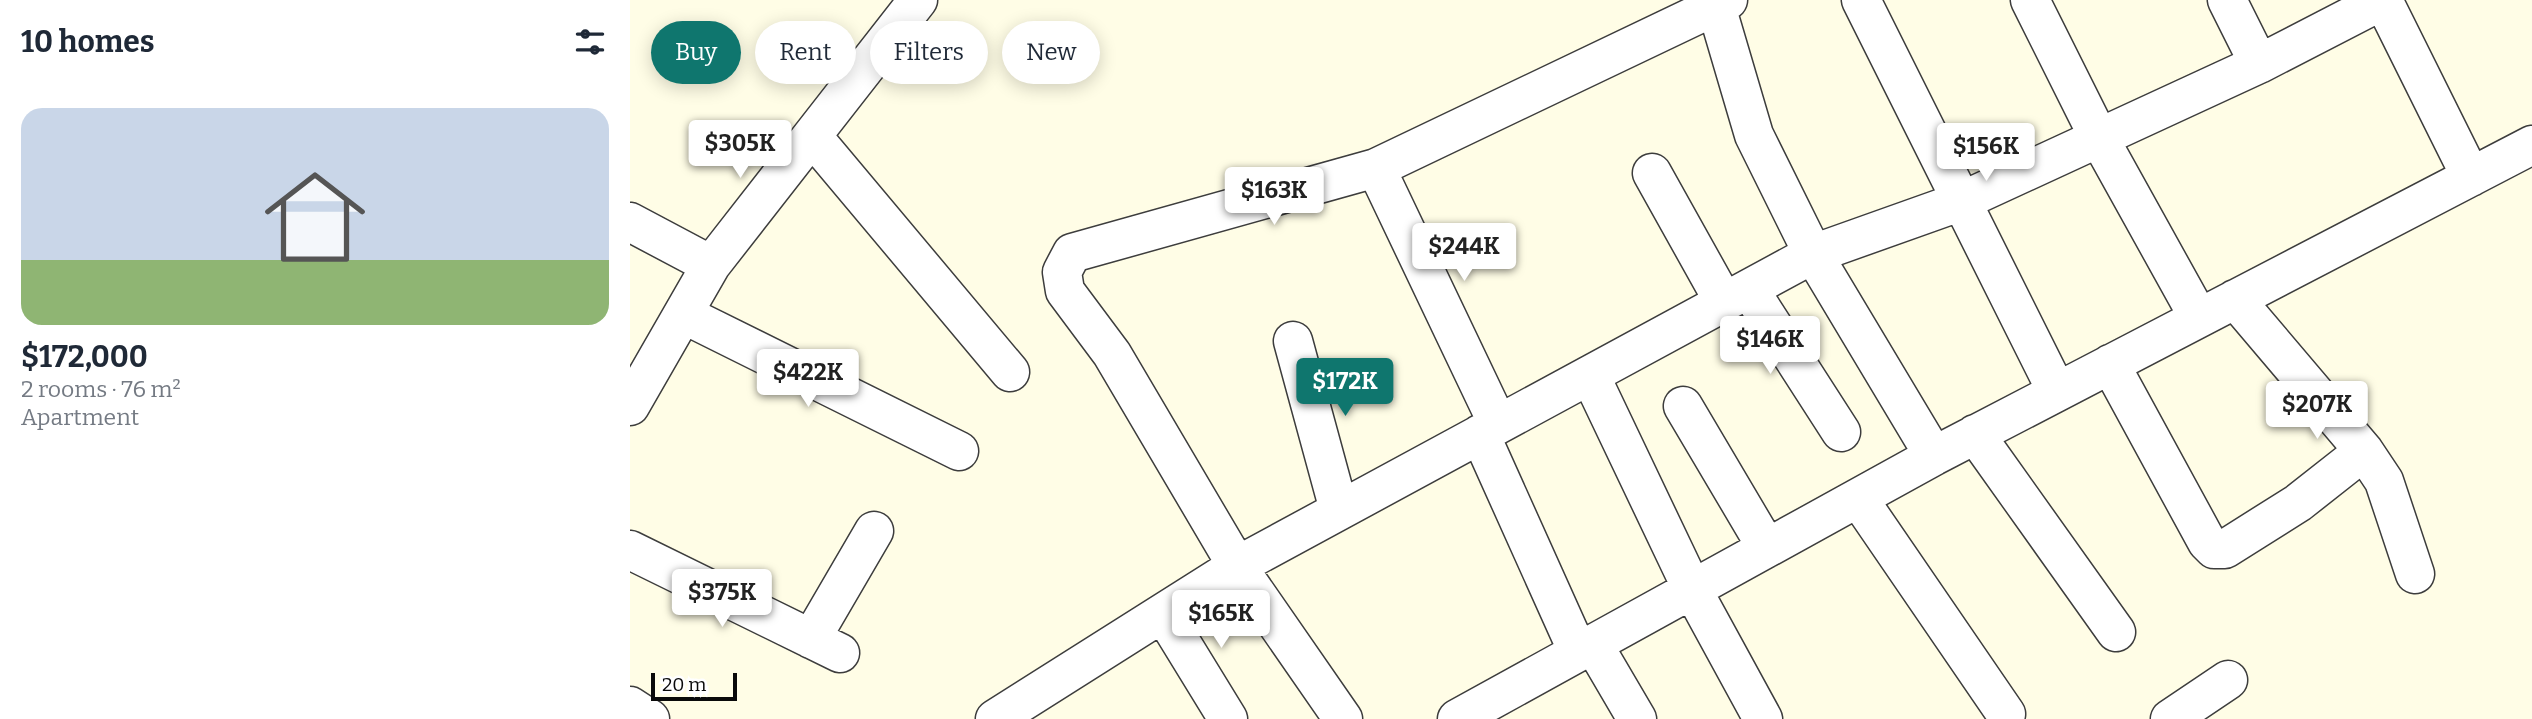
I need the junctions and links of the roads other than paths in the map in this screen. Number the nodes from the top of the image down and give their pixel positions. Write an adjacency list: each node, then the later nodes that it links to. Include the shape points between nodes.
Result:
1 (918, 0): 8 (street)
2 (1861, 0): 14 (street)
3 (2030, 0): 9 (street)
4 (2227, 0): 7 (street)
5 (2383, 0): 7 (street); 13 (street)
6 (1722, 3): 11 (street); 16 (street, via 1754,135)
7 (2259, 64): 9 (street)
8 (812, 136): 17 (street); 24 (street)
9 (2098, 136): 14 (street); 21 (street)
10 (2532, 145): 13 (street)
11 (1376, 168): 29 (street); 40 (street, via 1072,253 1062,271 1065,291 1112,354)
12 (1652, 173): 18 (street)
13 (2471, 177): 19 (street)
14 (1962, 201): 16 (street); 26 (street)
15 (630, 222): 17 (street)
16 (1813, 254): 18 (street); 34 (street)
17 (711, 265): 20 (street)
18 (1736, 295): 25 (street); 30 (street)
19 (2235, 299): 21 (street); 33 (street)
20 (683, 314): 28 (street); 32 (street)
21 (2199, 317): 23 (street)
22 (1293, 341): 36 (street)
23 (2110, 364): 26 (street); 33 (street, via 2214,550 2225,550 2298,503)
24 (1010, 372)
25 (1590, 375): 29 (street); 42 (street)
26 (2057, 392): 31 (street)
27 (1683, 406): 38 (street)
28 (630, 407)
29 (1489, 429): 36 (street); 45 (street)
30 (1841, 432)
31 (1975, 434): 34 (street); 44 (street)
32 (959, 451)
33 (2364, 451): 41 (street, via 2384,481)
34 (1934, 456): 35 (street)
35 (1858, 498): 38 (street); 48 (street)
36 (1339, 510): 40 (street)
37 (874, 531): 39 (street, via 825,646)
38 (1767, 548): 42 (street)
39 (630, 550)
40 (1237, 566): 43 (street); 52 (street)
41 (2415, 574)
42 (1692, 589): 45 (street); 55 (street)
43 (1163, 612): 50 (street); 51 (street)
44 (2116, 632)
45 (1586, 648): 53 (street); 54 (street)
46 (2228, 680): 56 (street)
47 (630, 706): 49 (street)
48 (2006, 714)
49 (650, 719)
50 (995, 719)
51 (1227, 719)
52 (1343, 719)
53 (1457, 719)
54 (1637, 719)
55 (1763, 719)
56 (2170, 719)

